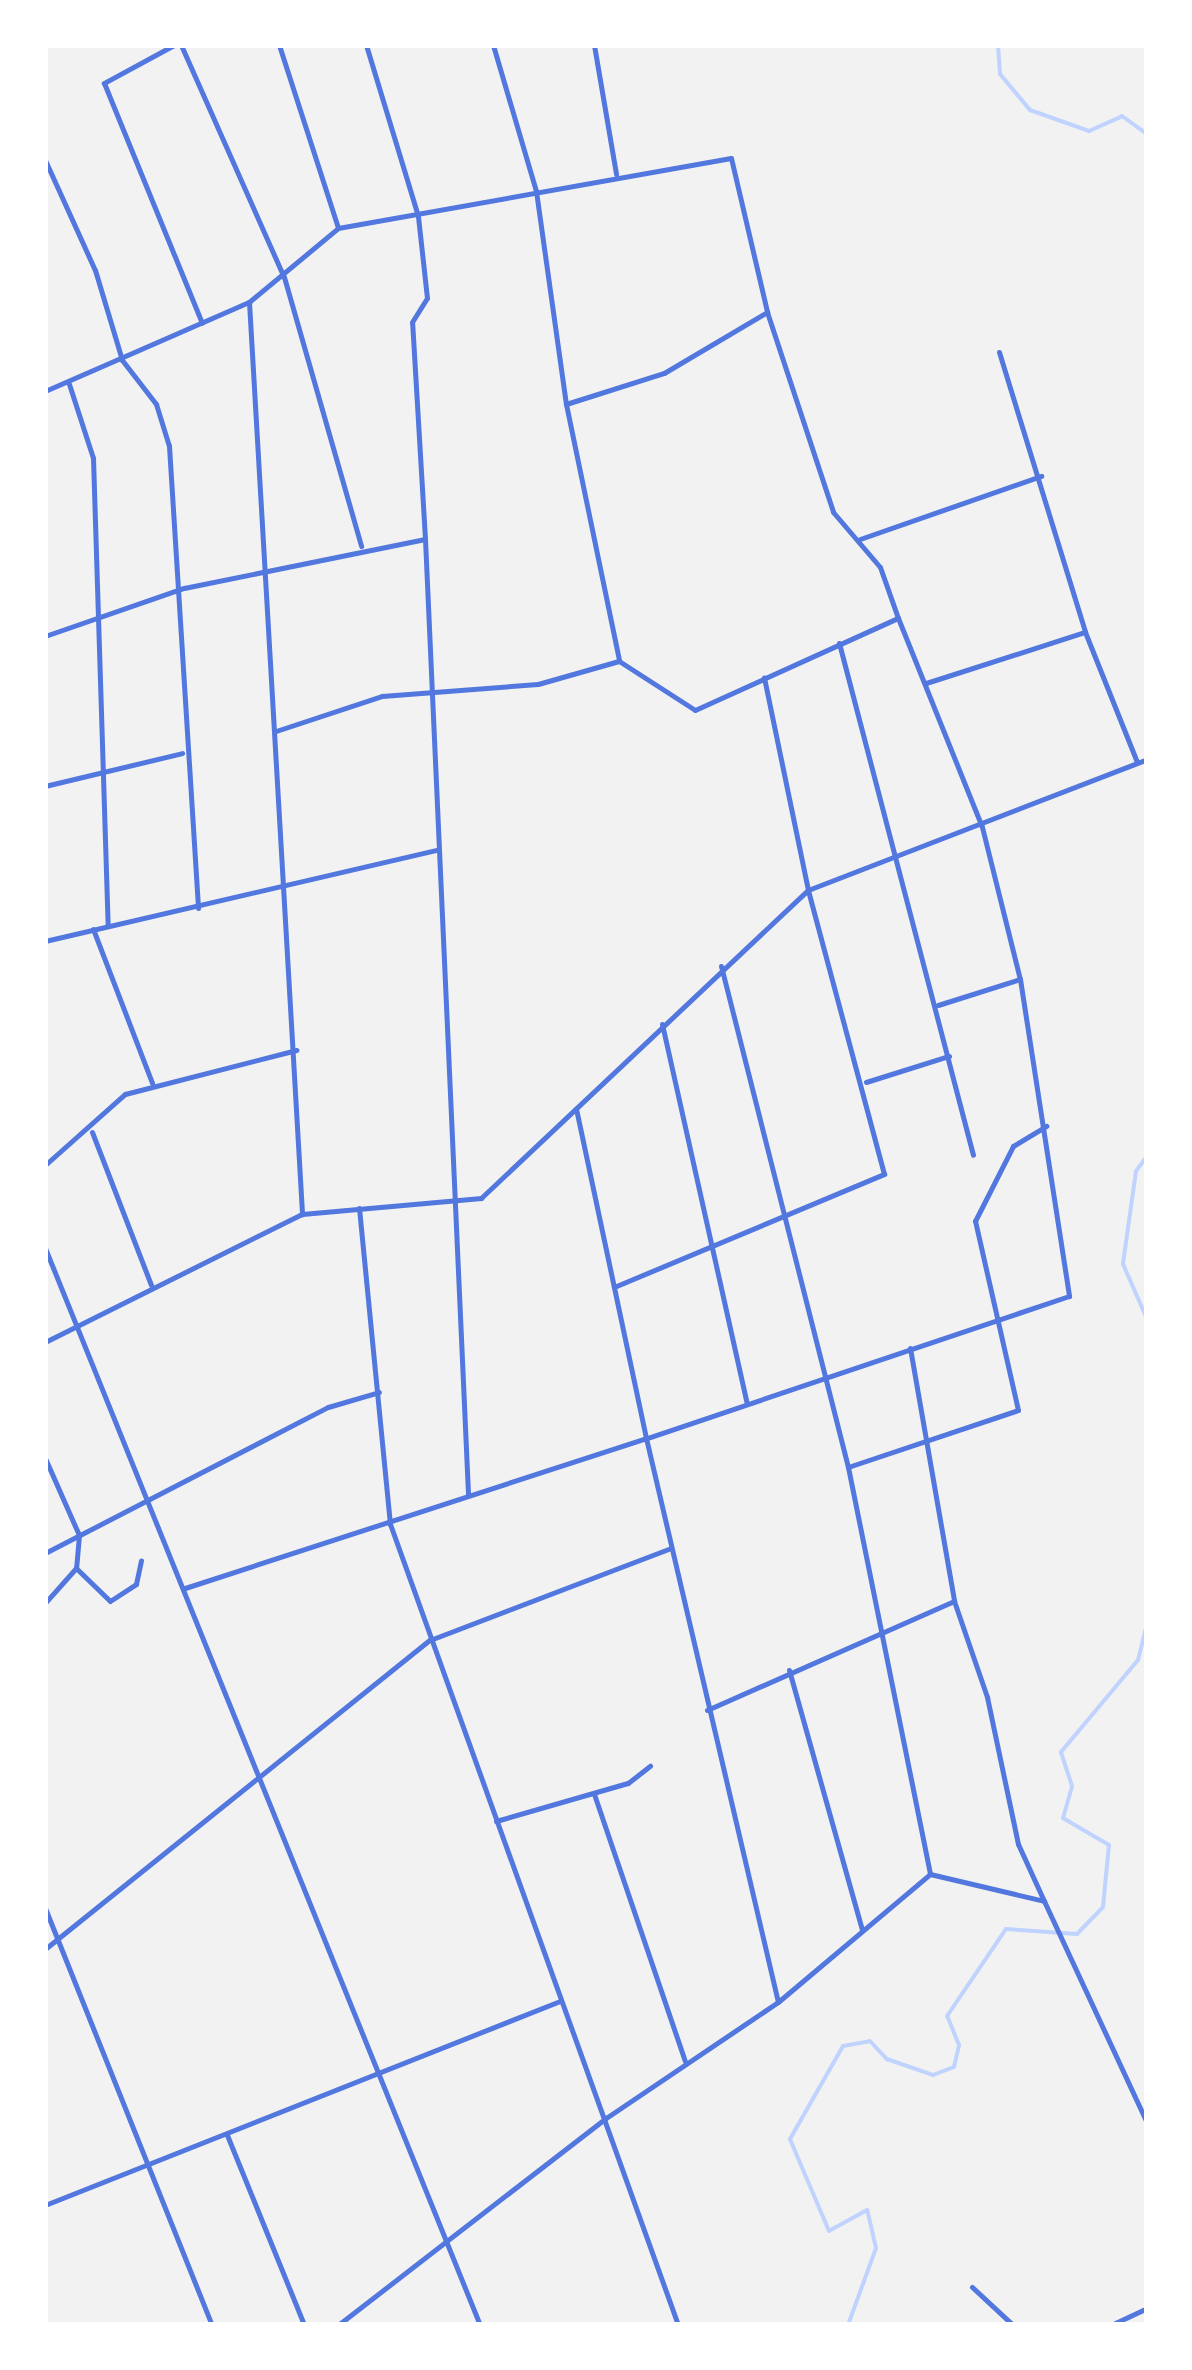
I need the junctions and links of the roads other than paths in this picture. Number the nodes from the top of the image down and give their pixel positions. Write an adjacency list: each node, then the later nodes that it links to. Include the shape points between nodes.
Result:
1 (178, 45): 11 (street); 14 (street, via 104,82)
2 (280, 45): 10 (street)
3 (366, 45): 9 (street)
4 (493, 45): 8 (street)
5 (594, 45): 7 (street)
6 (45, 160): 16 (street, via 95,270)
7 (616, 174): 8 (street); 13 (street, via 731,158)
8 (536, 192): 9 (street); 19 (street)
9 (418, 216): 10 (street); 22 (street, via 427,298 412,322)
10 (338, 228): 11 (street)
11 (284, 277): 12 (street); 23 (street)
12 (249, 302): 14 (street); 24 (street)
13 (767, 312): 19 (street, via 664,373); 21 (street, via 833,512)
14 (202, 323): 16 (street)
15 (999, 352): 20 (street)
16 (122, 360): 17 (street); 25 (street, via 156,404 169,446)
17 (69, 384): 18 (street); 27 (street, via 92,458)
18 (45, 391)
19 (566, 404): 31 (street)
20 (1041, 476): 21 (street); 28 (street)
21 (860, 538): 26 (street)
22 (425, 540): 23 (street); 34 (street)
23 (362, 546): 24 (street)
24 (268, 574): 25 (street); 35 (street)
25 (184, 588): 27 (street); 36 (street, via 191,735)
26 (898, 618): 30 (street); 33 (street)
27 (92, 625): 29 (street); 39 (street)
28 (1085, 632): 33 (street); 38 (street)
29 (45, 636)
30 (839, 644): 32 (street); 43 (street)
31 (619, 662): 32 (street, via 696,710); 34 (street, via 538,684)
32 (764, 676): 45 (street)
33 (926, 683): 41 (street)
34 (433, 690): 35 (street, via 382,696); 42 (street)
35 (276, 731): 44 (street)
36 (182, 753): 39 (street); 46 (street)
37 (1147, 759): 38 (street)
38 (1137, 762): 41 (street)
39 (104, 771): 40 (street); 47 (street)
40 (45, 786)
41 (982, 827): 43 (street); 51 (street)
42 (437, 850): 44 (street); 63 (street)
43 (899, 857): 45 (street); 52 (street)
44 (285, 888): 46 (street); 54 (street)
45 (808, 890): 50 (street); 56 (street)
46 (198, 908): 47 (street)
47 (108, 926): 48 (street)
48 (93, 929): 49 (street); 57 (street)
49 (45, 941)
50 (721, 966): 53 (street); 66 (street)
51 (1020, 980): 52 (street); 59 (street)
52 (938, 1004): 55 (street)
53 (662, 1024): 58 (street); 68 (street)
54 (296, 1050): 57 (street); 65 (street)
55 (950, 1055): 56 (street); 61 (street)
56 (866, 1082): 66 (street, via 884,1174)
57 (152, 1083): 60 (street, via 124,1094)
58 (576, 1109): 63 (street, via 481,1198); 70 (street)
59 (1046, 1126): 71 (street, via 1013,1146 975,1221); 71 (street, via 1069,1296)
60 (92, 1132): 62 (street); 69 (street)
61 (973, 1155)
62 (45, 1166)
63 (454, 1194): 64 (street); 82 (street)
64 (359, 1208): 65 (street); 76 (street)
65 (302, 1214): 69 (street)
66 (790, 1218): 68 (street); 75 (street)
67 (45, 1248): 72 (street)
68 (716, 1250): 70 (street); 77 (street)
69 (151, 1285): 72 (street)
70 (614, 1287): 78 (street)
71 (996, 1320): 74 (street); 79 (street, via 1018,1410)
72 (77, 1323): 73 (street); 83 (street)
73 (45, 1342)
74 (910, 1348): 75 (street); 79 (street)
75 (820, 1380): 77 (street); 81 (street)
76 (380, 1392): 83 (street, via 328,1406); 84 (street)
77 (747, 1404): 78 (street)
78 (646, 1438): 82 (street); 86 (street)
79 (929, 1440): 81 (street); 91 (street)
80 (45, 1458): 85 (street)
81 (848, 1466): 93 (street)
82 (468, 1496): 84 (street)
83 (152, 1505): 85 (street); 90 (street)
84 (390, 1524): 90 (street); 94 (street)
85 (79, 1535): 87 (street); 89 (street)
86 (670, 1548): 94 (street); 96 (street)
87 (45, 1553)
88 (141, 1561): 89 (street, via 136,1584 110,1601)
89 (76, 1568): 92 (street)
90 (185, 1588): 98 (street)
91 (954, 1601): 93 (street); 102 (street, via 987,1697 1018,1844)
92 (45, 1603)
93 (878, 1639): 95 (street); 101 (street)
94 (430, 1640): 98 (street); 100 (street)
95 (789, 1670): 96 (street); 104 (street)
96 (707, 1710): 108 (street)
97 (650, 1766): 99 (street)
98 (261, 1776): 105 (street); 110 (street)
99 (594, 1794): 100 (street); 109 (street)
100 (496, 1821): 107 (street)
101 (930, 1874): 102 (street); 104 (street)
102 (1044, 1901): 112 (street)
103 (45, 1908): 105 (street)
104 (862, 1929): 108 (street)
105 (58, 1940): 106 (street); 114 (street)
106 (45, 1950)
107 (560, 2001): 110 (street); 111 (street)
108 (778, 2002): 109 (street)
109 (685, 2061): 111 (street)
110 (378, 2071): 113 (street); 116 (street)
111 (606, 2118): 116 (street); 123 (street)
112 (1147, 2123)
113 (226, 2135): 114 (street); 120 (street)
114 (147, 2168): 115 (street); 119 (street)
115 (45, 2206)
116 (444, 2240): 121 (street); 122 (street)
117 (972, 2287): 124 (street)
118 (1147, 2308): 125 (street)
119 (212, 2325)
120 (304, 2325)
121 (338, 2325)
122 (480, 2325)
123 (678, 2325)
124 (1013, 2325)
125 (1111, 2325)

